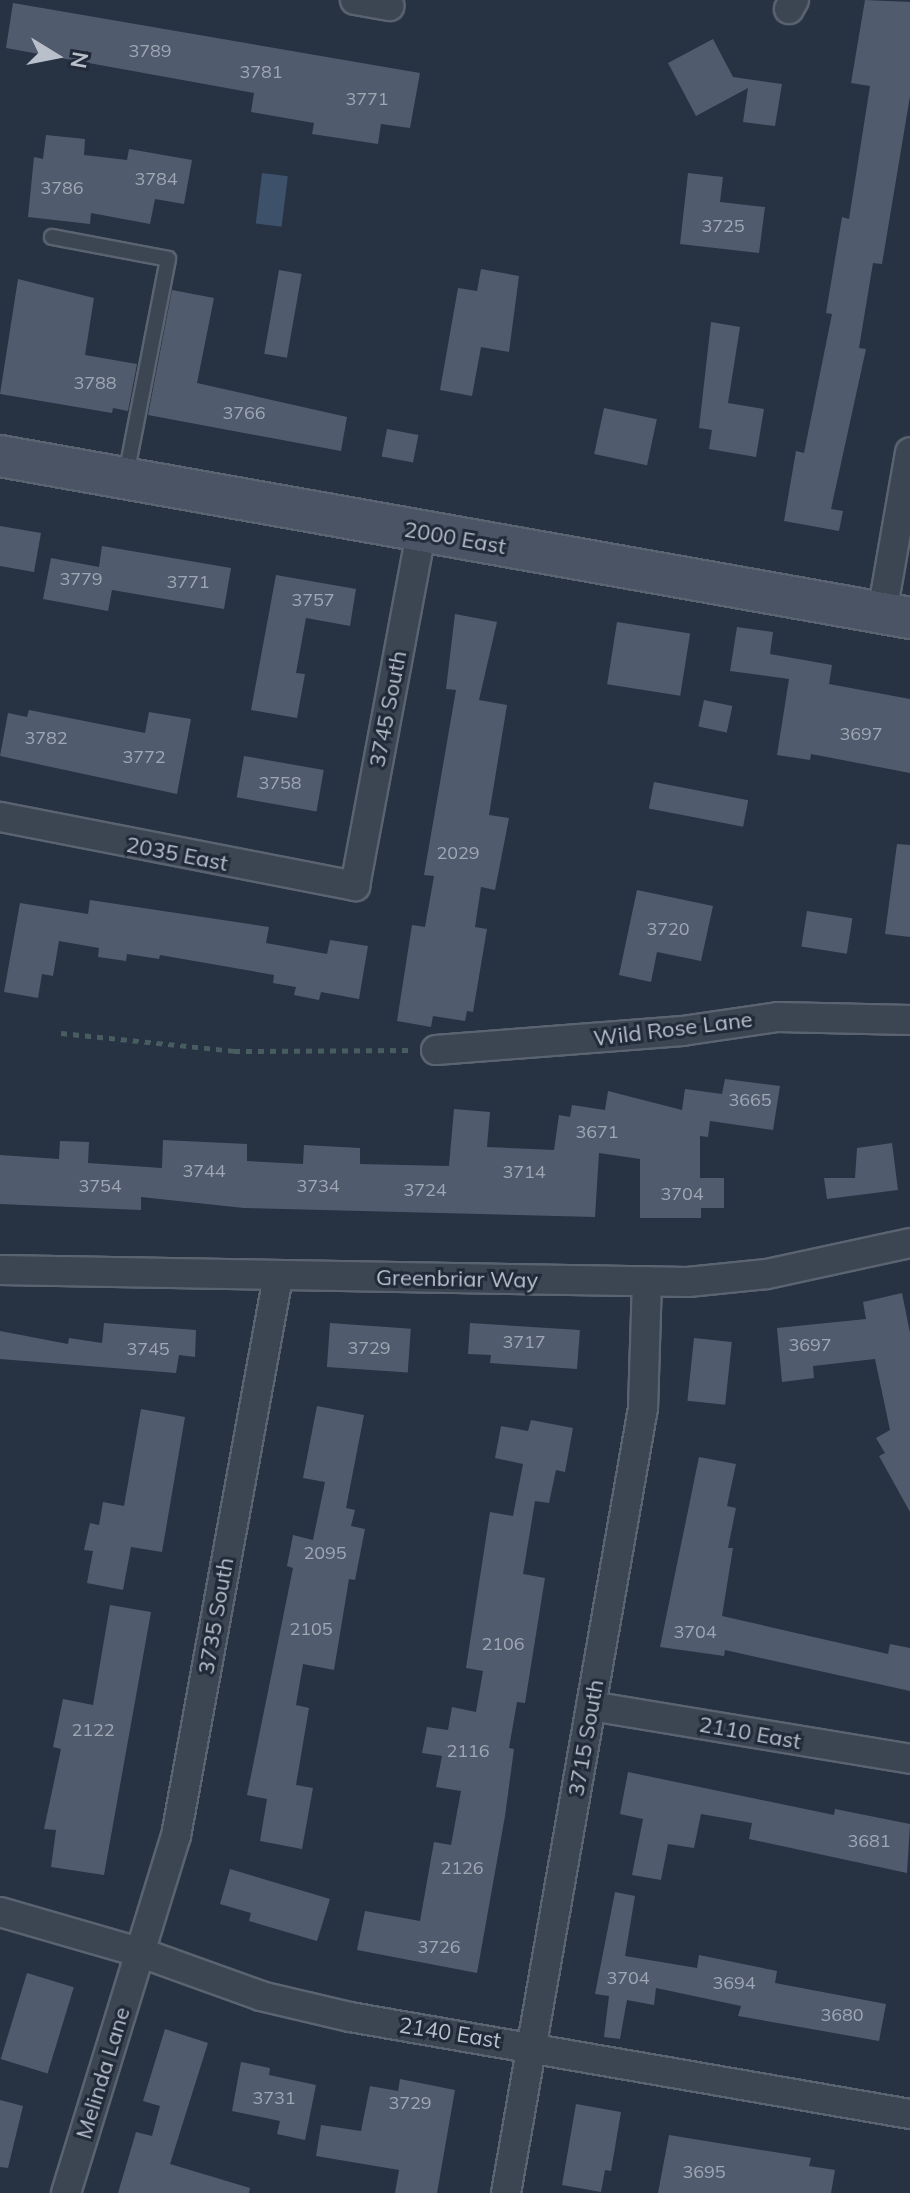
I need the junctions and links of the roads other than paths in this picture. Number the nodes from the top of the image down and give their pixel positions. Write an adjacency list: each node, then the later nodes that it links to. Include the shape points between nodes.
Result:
1 (355, 0): 2 (street)
2 (389, 6)
3 (52, 237): 6 (lane, via 168,259)
4 (910, 452): 8 (street)
5 (0, 456): 6 (street, 2000 East)
6 (125, 479): 7 (street, 2000 East)
7 (421, 532): 8 (street, 2000 East); 10 (street, 3745 South)
8 (896, 615)
9 (0, 817): 10 (street, 2035 East)
10 (355, 886)
11 (910, 1020): 12 (street, Wild Rose Lane, via 778,1017 682,1031)
12 (436, 1050)
13 (910, 1243): 16 (street, Greenbriar Way, via 767,1274)
14 (0, 1270): 15 (street, Greenbriar Way)
15 (278, 1277): 16 (street, Greenbriar Way); 20 (street, 3735 South, via 176,1836)
16 (647, 1281): 17 (street, 3715 South, via 643,1408)
17 (591, 1706): 18 (street, 2110 East); 21 (street, 3715 South)
18 (910, 1759)
19 (0, 1912): 20 (street, 2140 East)
20 (139, 1952): 21 (street, 2140 East, via 261,1996 350,2017); 23 (street, Melinda Lane)
21 (534, 2047): 22 (street, 2140 East); 24 (street, 3715 South)
22 (910, 2114)
23 (66, 2193)
24 (506, 2193)

